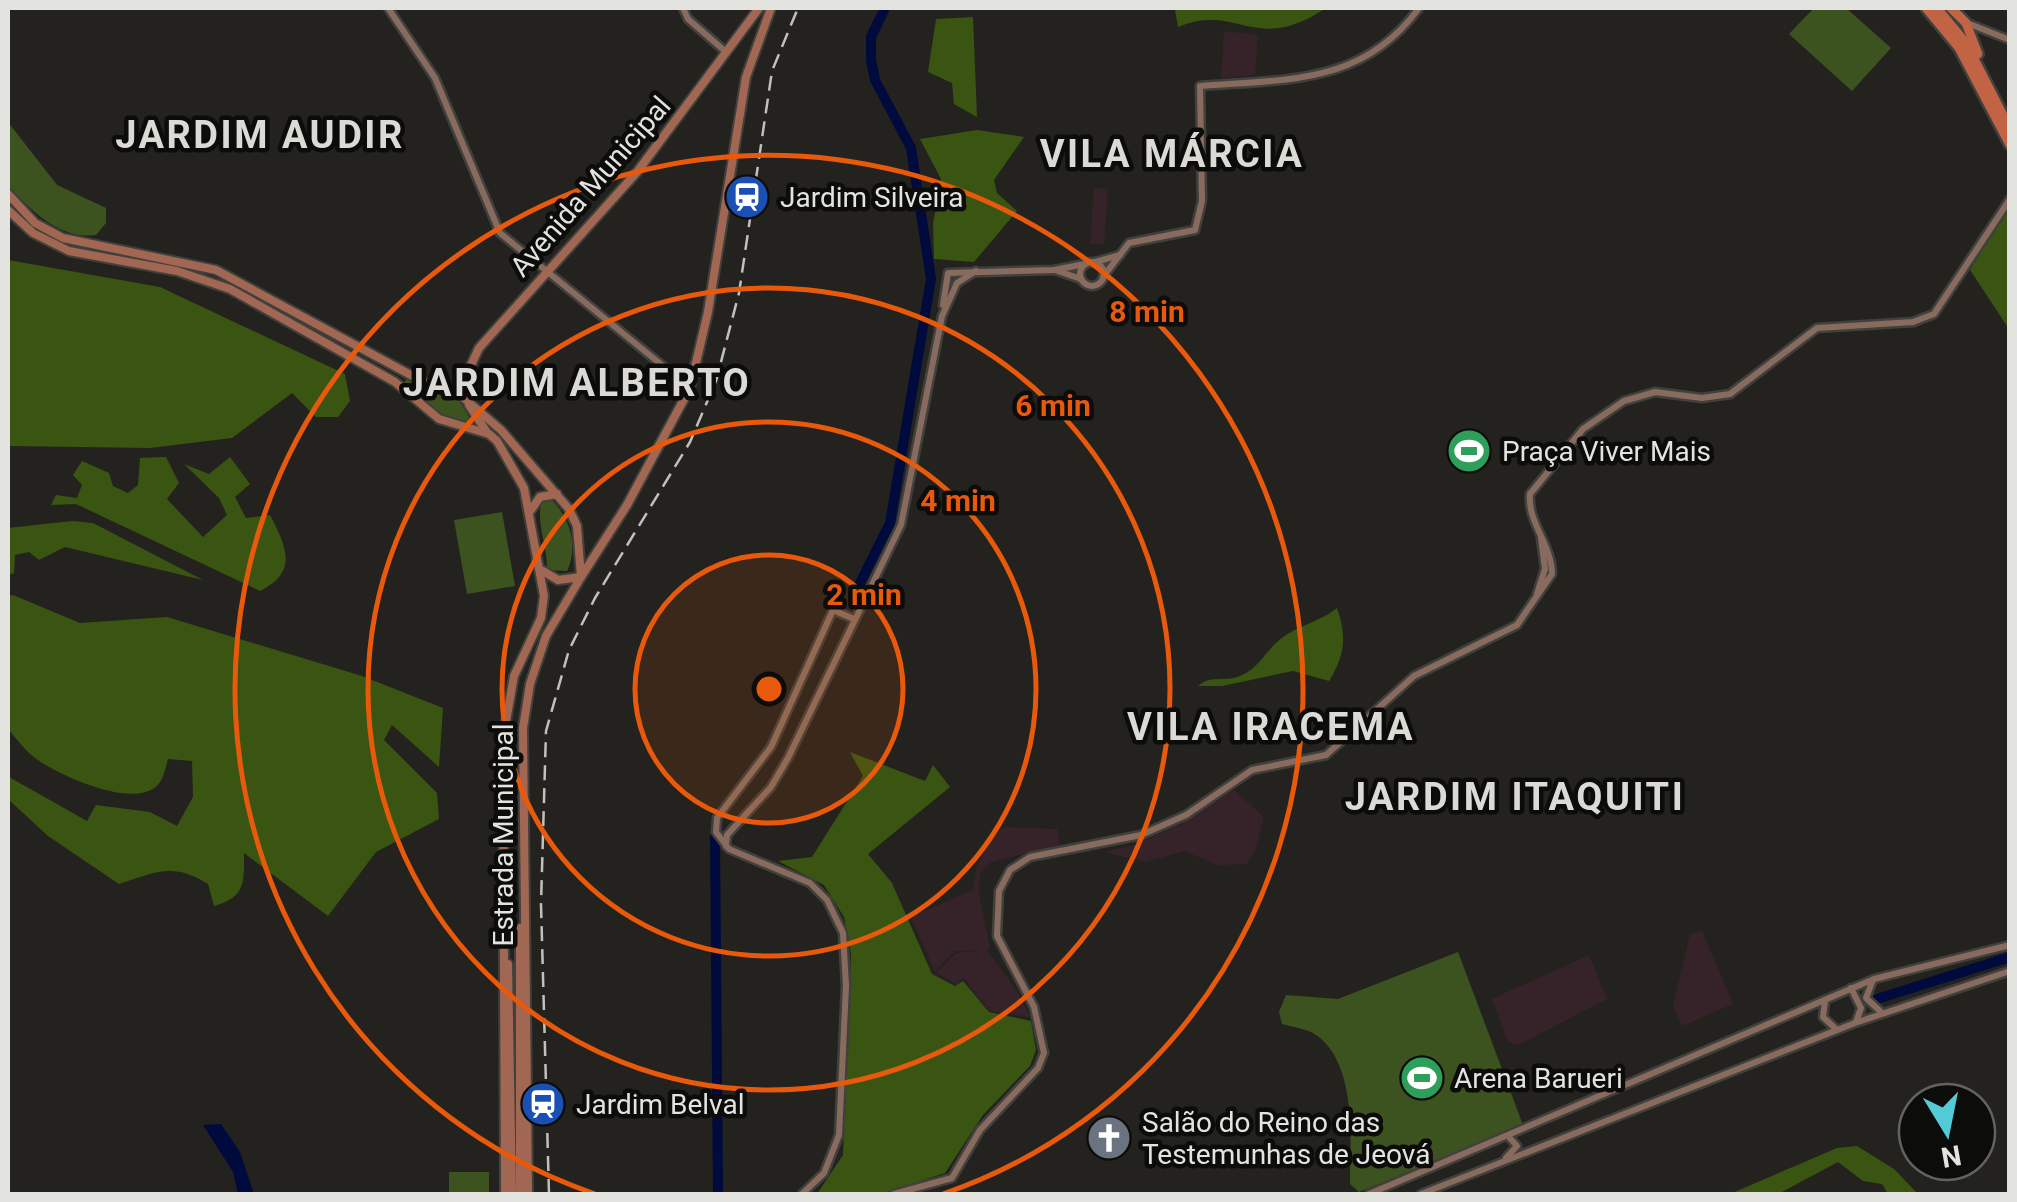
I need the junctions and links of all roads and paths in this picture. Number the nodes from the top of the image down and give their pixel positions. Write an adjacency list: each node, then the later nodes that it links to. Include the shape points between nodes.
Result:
1 (388, 8): 25 (main road, via 436,78 500,233)
2 (682, 8): 11 (main road)
3 (764, 8): 11 (main road, Avenida Municipal); 30 (main road, Estrada Municipal)
4 (1420, 8): 21 (main road, via 1375,54 1325,72 1200,86 1202,201 1196,230 1129,243)
5 (1926, 8): 15 (highway, via 1959,48)
6 (1937, 8): 13 (highway)
7 (1951, 8): 8 (highway)
8 (1966, 23): 9 (main road); 12 (highway)
9 (1994, 34): 10 (main road); 12 (main road, via 1980,40)
10 (2010, 40)
11 (727, 53): 25 (main road, Avenida Municipal, via 635,174)
12 (1978, 55): 13 (highway)
13 (1983, 71): 14 (highway)
14 (2010, 129)
15 (2010, 144)
16 (8, 194): 19 (main road, via 34,222)
17 (2010, 199): 53 (main road, via 1934,314 1913,322 1816,328 1730,394 1647,393 1609,408 1583,429 1533,487 1529,506 1545,569 1530,609 1502,635 1414,676 1326,755 1252,770 1141,835 1030,858 1010,870 999,891 996,936 1034,1007 1042,1062 980,1130 952,1178)
18 (8, 210): 20 (main road, via 33,233)
19 (81, 244): 20 (main road); 31 (main road, via 216,270 402,371)
20 (69, 251): 32 (main road, via 177,271 230,289 396,382 439,419)
21 (1121, 254): 22 (main road); 27 (main road)
22 (1095, 262): 23 (main road); 27 (main road)
23 (1085, 264): 24 (main road); 28 (main road)
24 (1054, 270): 26 (main road); 28 (main road)
25 (546, 271): 30 (main road); 31 (main road, Avenida Municipal, via 479,348)
26 (976, 271): 29 (main road, via 957,283); 29 (main road, via 944,276)
27 (1104, 277): 28 (main road, via 1097,285)
28 (1081, 279)
29 (942, 316): 37 (main road, via 901,525)
30 (690, 388): 36 (main road, Estrada Municipal)
31 (458, 393): 32 (main road); 33 (main road, via 501,430)
32 (489, 434): 34 (main road, via 518,472)
33 (556, 494): 34 (main road, via 540,497); 36 (main road, via 575,520)
34 (530, 514): 35 (main road)
35 (541, 569): 36 (main road, via 558,580); 41 (main road, via 542,612 514,676 503,729)
36 (581, 577): 39 (main road, Estrada Municipal, via 546,636 525,709)
37 (854, 619): 38 (main road, via 788,758 771,788 727,835); 38 (main road, via 833,610 771,747 719,813 716,832)
38 (726, 847): 57 (main road, via 810,884 827,900 843,933 838,1135 824,1173)
39 (524, 904): 55 (main road); 56 (main road, Estrada Municipal)
40 (2010, 945): 43 (main road)
41 (505, 946): 54 (main road); 54 (main road, via 512,1057)
42 (2010, 971): 48 (main road)
43 (1874, 979): 44 (main road); 48 (main road, via 1866,998)
44 (1851, 988): 45 (main road); 47 (main road)
45 (1839, 994): 46 (main road); 47 (main road)
46 (1826, 1000): 50 (main road, via 1823,1017); 51 (main road)
47 (1859, 1004): 49 (main road)
48 (1885, 1013): 49 (main road)
49 (1855, 1023): 50 (main road)
50 (1837, 1030): 52 (main road)
51 (1508, 1136): 52 (main road, via 1517,1148); 59 (main road)
52 (1502, 1163): 60 (main road)
53 (906, 1192): 58 (main road)
54 (508, 1194)
55 (520, 1194)
56 (528, 1194)
57 (802, 1194)
58 (894, 1194)
59 (1369, 1194)
60 (1421, 1194)

